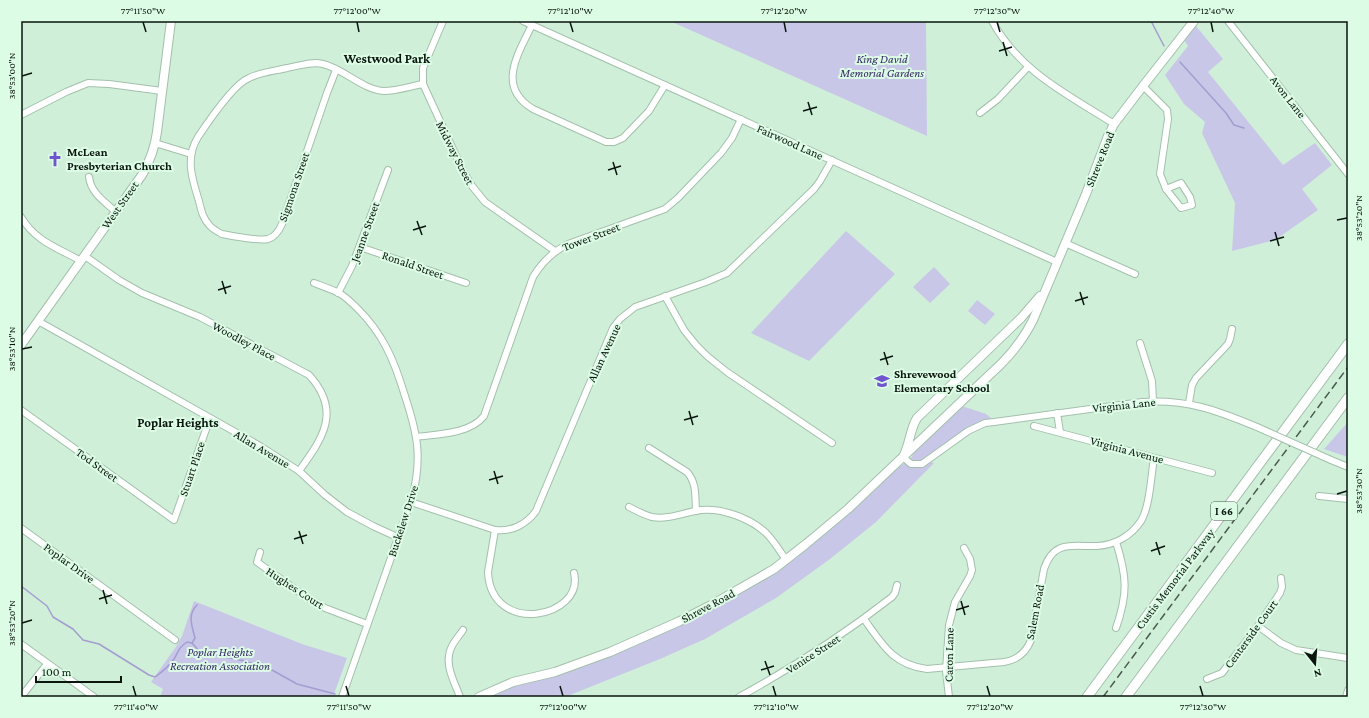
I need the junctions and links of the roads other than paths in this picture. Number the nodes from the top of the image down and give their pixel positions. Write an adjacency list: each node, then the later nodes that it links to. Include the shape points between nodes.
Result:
1 (171, 21): 13 (main road, West Street)
2 (443, 21): 10 (street, Midway Street, via 423,68)
3 (523, 21): 7 (street, Fairwood Lane)
4 (992, 21): 8 (street, via 1009,48)
5 (1194, 21): 12 (main road, Shreve Road)
6 (1228, 21): 22 (street, Avon Lane)
7 (532, 25): 11 (street, Fairwood Lane); 11 (street, via 514,63 512,78 519,98 529,106 606,142 624,138 649,110)
8 (1028, 67): 14 (street, via 998,100); 17 (street)
9 (336, 70): 10 (street, via 382,91); 19 (street, via 323,64 311,63 248,78 236,87 198,137); 19 (street, Sigmona Street, via 282,224 268,239 222,234 210,226 203,216 191,177)
10 (423, 84): 29 (street, Midway Street, via 463,171 478,194 485,202)
11 (665, 85): 16 (street, Fairwood Lane)
12 (1143, 86): 17 (main road, Shreve Road); 24 (street, via 1167,110 1160,174)
13 (162, 91): 15 (street, via 88,83); 18 (main road, West Street)
14 (980, 113)
15 (21, 116)
16 (741, 120): 20 (street, Fairwood Lane); 29 (street, Tower Street, via 721,153 665,209)
17 (1114, 124): 27 (main road, Shreve Road)
18 (155, 143): 19 (street); 25 (main road, West Street, via 142,175)
19 (191, 154)
20 (832, 160): 31 (street, Fairwood Lane); 37 (street, Allan Avenue, via 814,189 731,269 720,277)
21 (388, 170): 28 (street, Jeanne Street)
22 (1348, 174)
23 (89, 177): 25 (street, via 95,193)
24 (1166, 189): 24 (street, via 1180,208 1192,205 1181,183)
25 (116, 212): 30 (main road, West Street)
26 (21, 217): 30 (street, Woodley Place, via 38,237 52,247)
27 (1065, 243): 31 (main road, Shreve Road); 32 (street)
28 (360, 247): 34 (street, Ronald Street); 36 (street, Jeanne Street)
29 (555, 251): 52 (street, Tower Street, via 542,263 533,277 484,416 477,424 462,430)
30 (83, 258): 38 (main road, West Street); 59 (street, Woodley Place, via 142,293 200,317 309,375 323,396 326,418 318,444)
31 (1057, 262): 35 (main road, Shreve Road)
32 (1135, 274)
33 (314, 283): 36 (street, Buckelew Drive)
34 (466, 284)
35 (1045, 291): 50 (main road, Shreve Road, via 1021,318 917,418); 53 (main road, Shreve Road, via 1030,325 1010,356)
36 (338, 293): 52 (street, Buckelew Drive, via 366,317 384,341 399,376)
37 (665, 296): 54 (street, via 688,337 707,356); 68 (street, Allan Avenue, via 631,310 615,325 536,511 528,520 514,528)
38 (38, 321): 42 (main road, West Street); 48 (street, Allan Avenue)
39 (1232, 329): 45 (street, via 1228,344 1192,385)
40 (1140, 343): 44 (street, via 1152,381)
41 (1348, 344): 96 (highway, Custis Memorial Parkway / I 66)
42 (21, 345)
43 (1348, 398): 97 (highway, I 66)
44 (1153, 402): 45 (street, Virginia Lane); 47 (street, Virginia Lane)
45 (1190, 403): 58 (street, Virginia Lane, bridge, via 1219,411)
46 (21, 410): 66 (street, Tod Street)
47 (1057, 414): 51 (street); 56 (street, Virginia Lane, via 981,425 968,431 922,464 911,464)
48 (210, 418): 59 (street, Allan Avenue); 66 (street, Stuart Place)
49 (1034, 426): 51 (street, Virginia Avenue)
50 (912, 432): 53 (main road, via 915,441); 56 (main road, Shreve Road)
51 (1060, 432): 57 (street, Virginia Avenue)
52 (416, 437): 63 (street, Buckelew Drive, via 417,476)
53 (920, 442): 56 (main road, Shreve Road)
54 (832, 443)
55 (649, 448): 65 (street, via 690,476 695,487)
56 (903, 458): 73 (main road, Shreve Road, via 848,509)
57 (1154, 458): 60 (street, Virginia Avenue); 70 (street, Salem Road, via 1142,520 1130,534)
58 (1348, 467)
59 (299, 471): 69 (street, Allan Avenue, via 347,512)
60 (1212, 473)
61 (1319, 496): 62 (street)
62 (1348, 499)
63 (410, 502): 68 (street, Allan Avenue); 69 (street, Buckelew Drive)
64 (629, 507): 65 (street, via 659,517)
65 (696, 511): 73 (street, via 721,510 754,524 766,533)
66 (174, 520)
67 (21, 528): 82 (street, Poplar Drive)
68 (495, 530): 74 (street, via 488,579 493,594 510,610 534,614 555,608 572,593)
69 (397, 537): 78 (street, Buckelew Drive)
70 (1116, 542): 80 (street, via 1123,564 1125,583); 86 (street, Salem Road, via 1096,546 1067,546 1052,554 1044,569 1031,640 1025,651 1015,659)
71 (964, 548): 86 (street, Caron Lane, via 972,570 951,613 947,636)
72 (260, 552): 78 (street, Hughes Court, via 256,562 306,598)
73 (786, 560): 93 (main road, Shreve Road, via 680,621 579,664 513,682)
74 (574, 573)
75 (1281, 578): 79 (street, Centerside Court, via 1280,593)
76 (897, 585): 77 (street, Venice Street, via 892,597)
77 (864, 619): 86 (street, Salem Road, via 887,651 902,662 917,668); 94 (street, Venice Street, via 802,661)
78 (368, 624): 91 (street, Buckelew Drive)
79 (1258, 626): 84 (street, via 1281,643 1296,650); 87 (street, Centerside Court, via 1222,673)
80 (1116, 628)
81 (463, 630): 92 (street, via 452,646 448,658 450,673)
82 (175, 640)
83 (21, 644): 85 (street)
84 (1348, 658)
85 (47, 664): 89 (street); 90 (street)
86 (947, 667): 95 (street, Caron Lane)
87 (1207, 679)
88 (1348, 690): 98 (street)
89 (21, 697)
90 (94, 697)
91 (342, 697)
92 (460, 697)
93 (479, 697)
94 (739, 697)
95 (949, 697)
96 (1087, 697)
97 (1126, 697)
98 (1346, 697)

